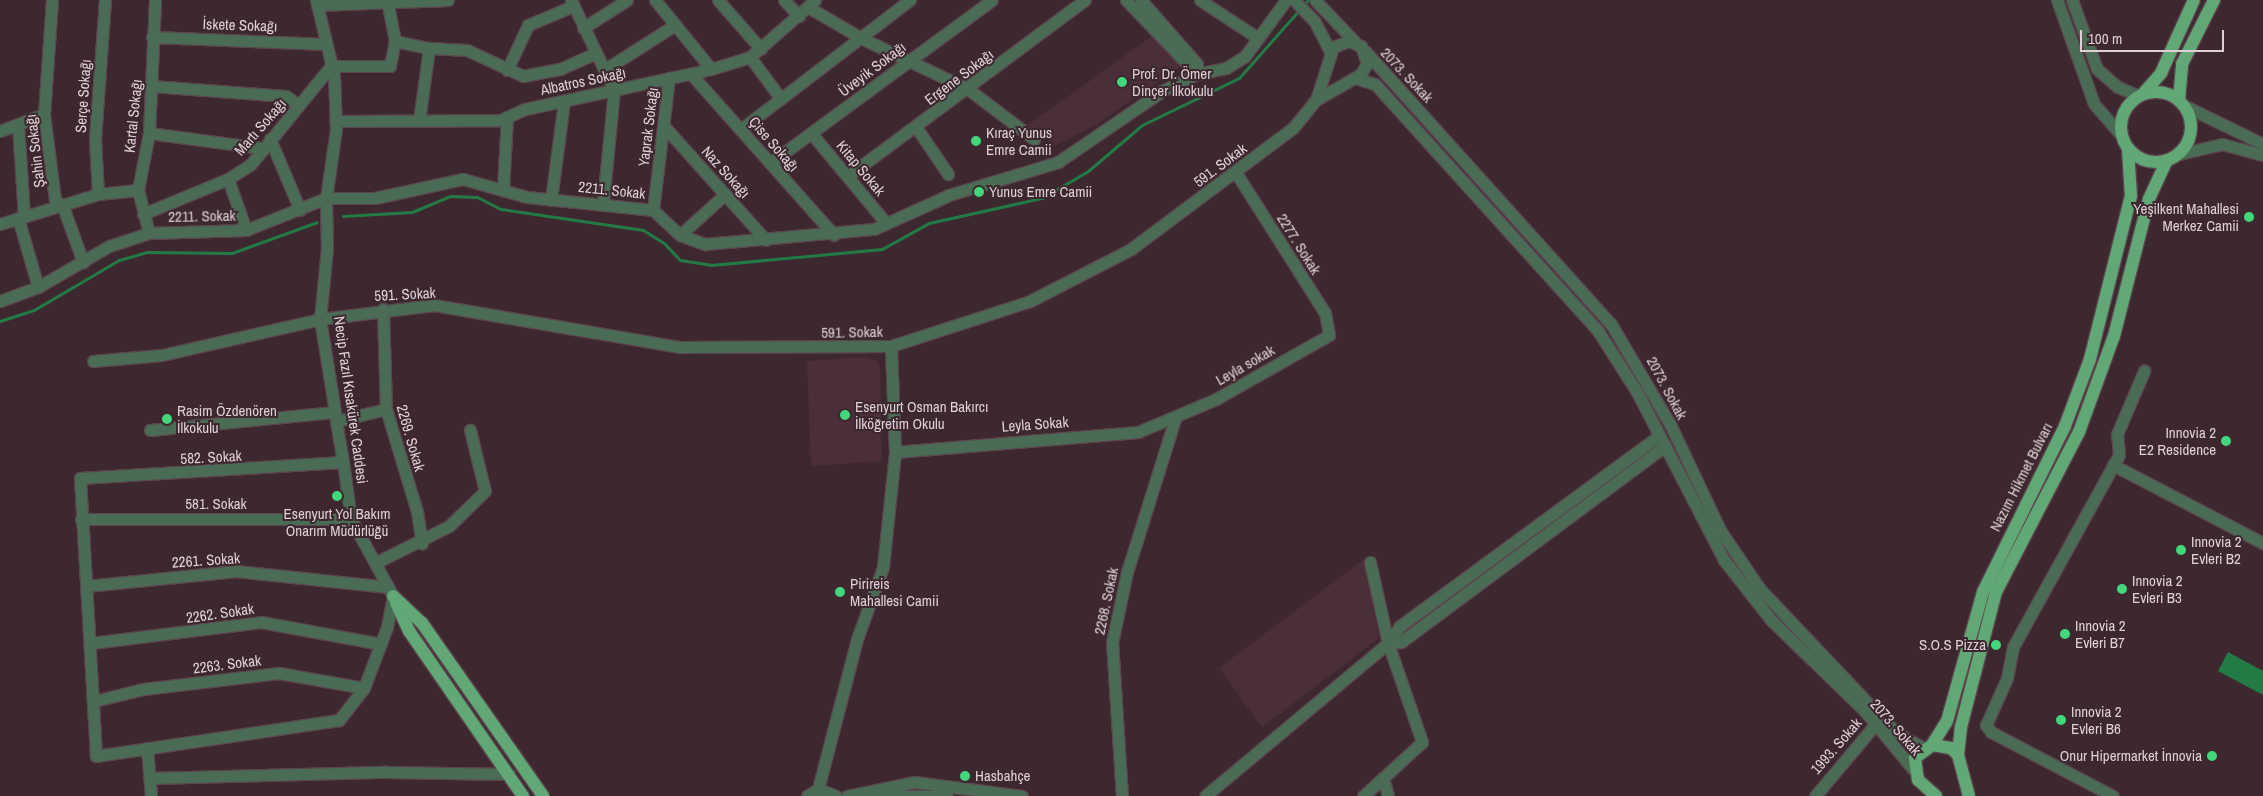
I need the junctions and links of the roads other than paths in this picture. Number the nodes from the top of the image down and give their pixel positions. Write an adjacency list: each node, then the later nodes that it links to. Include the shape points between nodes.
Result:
1 (52, 0): 60 (street, Şahin Sokağı)
2 (105, 0): 87 (street, Serçe Sokağı, via 95,139)
3 (155, 0): 29 (street, Kartal Sokağı)
4 (448, 0): 22 (street)
5 (627, 0): 28 (street)
6 (655, 0): 27 (street)
7 (718, 0): 36 (street)
8 (784, 0): 26 (street)
9 (910, 0): 30 (street)
10 (992, 0): 41 (street, Üveyik Sokağı)
11 (1085, 0): 52 (street, Ergene Sokağı)
12 (1126, 0): 48 (street)
13 (1141, 0): 48 (street, via 1197,64)
14 (1200, 0): 31 (street)
15 (1286, 0): 31 (street, 2211. Sokak)
16 (1294, 0): 38 (street, via 1305,10)
17 (1315, 0): 33 (street)
18 (2057, 0): 71 (street, via 2094,104)
19 (2072, 0): 54 (street, via 2098,69 2118,87)
20 (2194, 0): 54 (main road, via 2161,73)
21 (2214, 0): 58 (main road, via 2182,64)
22 (387, 2): 23 (street); 32 (street)
23 (316, 3): 34 (street, Necip Fazıl Kısakürek Caddesi)
24 (572, 3): 28 (street); 44 (street, via 528,25)
25 (811, 3): 26 (street, Albatros Sokağı); 30 (street)
26 (799, 16): 36 (street, Albatros Sokağı)
27 (675, 24): 45 (street); 46 (street)
28 (584, 28): 39 (street)
29 (152, 37): 34 (street, İskete Sokağı); 51 (street, Kartal Sokağı)
30 (861, 38): 41 (street); 55 (street)
31 (1258, 38): 48 (street, 2211. Sokak, via 1245,56 1226,68)
32 (395, 40): 35 (street); 43 (street, via 394,60 385,69)
33 (1355, 42): 37 (street); 38 (street, via 1338,43)
34 (326, 44): 43 (street, Necip Fazıl Kısakürek Caddesi)
35 (429, 48): 44 (street, via 467,50); 62 (street)
36 (761, 49): 40 (street, Albatros Sokağı)
37 (1365, 51): 50 (street, via 1367,63); 136 (street, 2073. Sokak, via 1611,324 1652,391 1740,562 1789,622)
38 (1330, 52): 42 (street)
39 (596, 53): 44 (street, via 560,69 523,76); 45 (street)
40 (750, 57): 46 (street, Albatros Sokağı); 55 (street)
41 (911, 59): 52 (street); 70 (street, Üveyik Sokağı)
42 (1328, 65): 50 (street, via 1339,78); 57 (street)
43 (332, 66): 59 (street, Martı Sokağı); 63 (street, Necip Fazıl Kısakürek Caddesi)
44 (507, 70)
45 (604, 70): 53 (street)
46 (711, 70): 47 (street, Albatros Sokağı)
47 (691, 74): 49 (street, Albatros Sokağı); 67 (street, Çise Sokağı)
48 (1196, 74): 97 (street, 2211. Sokak, via 1135,106 1058,162 949,195)
49 (669, 78): 53 (street, Albatros Sokağı); 65 (street, Yaprak Sokağı)
50 (1353, 79): 57 (street); 118 (street, 2073. Sokak, via 1375,84 1586,316 1619,361)
51 (152, 86): 59 (street, via 286,96); 69 (street, Kartal Sokağı)
52 (968, 89): 66 (street, Ergene Sokağı); 73 (street)
53 (614, 90): 56 (street, Albatros Sokağı); 91 (street)
54 (2141, 95): 58 (main road, via 2161,92); 71 (main road, via 2125,110)
55 (781, 99): 67 (street)
56 (564, 100): 61 (street, Albatros Sokağı); 90 (street)
57 (1316, 100): 81 (street, 591. Sokak, via 1293,128)
58 (2182, 103): 74 (street); 77 (main road, via 2191,131)
59 (298, 105): 72 (street, Martı Sokağı)
60 (44, 114): 64 (street); 92 (street, Şahin Sokağı, via 56,200)
61 (507, 117): 62 (street, Albatros Sokağı); 86 (street)
62 (419, 120): 63 (street, Albatros Sokağı)
63 (336, 121): 89 (street, Necip Fazıl Kısakürek Caddesi)
64 (18, 124): 68 (street); 96 (street)
65 (663, 125): 88 (street, Naz Sokağı); 94 (street, Yaprak Sokağı)
66 (916, 127): 82 (street); 83 (street, Ergene Sokağı)
67 (741, 129): 80 (street, Çise Sokağı)
68 (0, 131)
69 (149, 133): 75 (street); 85 (street, Kartal Sokağı)
70 (811, 133): 80 (street, Üveyik Sokağı); 83 (street, Kitap Sokak)
71 (2122, 136): 76 (main road)
72 (270, 138): 75 (street, Martı Sokağı); 93 (street)
73 (1034, 139)
74 (2263, 144)
75 (262, 148): 84 (street, Martı Sokağı, via 251,164)
76 (2128, 149): 79 (main road, via 2146,160); 137 (main road, Nazım Hikmet Bulvarı, via 2131,196 2090,359 2065,426 1983,592 1947,721)
77 (2179, 154): 78 (street, via 2222,144); 79 (main road)
78 (2263, 155)
79 (2167, 160): 139 (main road, Nazım Hikmet Bulvarı, via 2149,199 2114,336 2079,432 1996,592 1970,682)
80 (770, 162): 102 (street, Çise Sokağı)
81 (1236, 173): 109 (street, 2277. Sokak, via 1325,313); 110 (street, 591. Sokak, via 1130,249 1030,301)
82 (948, 174)
83 (849, 175): 97 (street, Kitap Sokak)
84 (228, 179): 95 (street, Martı Sokağı); 99 (street)
85 (138, 190): 87 (street); 95 (street, Kartal Sokağı)
86 (503, 190): 89 (street, 2211. Sokak, via 463,179 375,198); 90 (street, 2211. Sokak)
87 (98, 194): 92 (street)
88 (725, 194): 101 (street); 103 (street, Naz Sokağı)
89 (326, 198): 93 (street, 2211. Sokak); 108 (street, Necip Fazıl Kısakürek Caddesi, via 327,248)
90 (551, 200): 91 (street, 2211. Sokak)
91 (604, 203): 94 (street, 2211. Sokak)
92 (63, 207): 96 (street); 104 (street, Şahin Sokağı)
93 (300, 210): 99 (street, 2211. Sokak)
94 (653, 210): 101 (street, 2211. Sokak)
95 (143, 214): 100 (street, Kartal Sokağı)
96 (21, 217): 98 (street); 105 (street)
97 (886, 223): 102 (street, 2211. Sokak)
98 (0, 224)
99 (246, 230): 100 (street, 2211. Sokak)
100 (150, 233): 104 (street, 2211. Sokak, via 109,246)
101 (680, 235): 103 (street, 2211. Sokak, via 705,244)
102 (834, 235): 103 (street, 2211. Sokak)
103 (766, 240)
104 (83, 262): 105 (street, 2211. Sokak)
105 (38, 287): 106 (street, 2211. Sokak)
106 (0, 301)
107 (383, 308): 108 (street, 591. Sokak); 110 (street, 591. Sokak, via 434,305 680,347); 113 (street, 2269. Sokak)
108 (320, 319): 111 (street, 591. Sokak, via 162,355); 114 (street, Necip Fazıl Kısakürek Caddesi)
109 (1328, 335): 115 (street, Leyla sokak)
110 (891, 346): 120 (street)
111 (93, 361)
112 (2144, 371): 122 (street, via 2117,434 2119,455)
113 (386, 409): 114 (street); 126 (street, 2269. Sokak, via 418,512)
114 (336, 416): 116 (street); 121 (street, Necip Fazıl Kısakürek Caddesi)
115 (1175, 420): 120 (street, Leyla Sokak, via 1138,432); 145 (street, 2268. Sokak, via 1127,572 1112,643)
116 (150, 430)
117 (470, 430): 126 (street, via 485,491 449,526)
118 (1659, 436): 119 (street, 2073. Sokak); 132 (street, via 1400,626)
119 (1665, 446): 132 (street, via 1401,642); 136 (street, 2073. Sokak, via 1712,541 1740,581 1771,620)
120 (895, 452): 144 (street, via 883,567 857,639)
121 (343, 462): 123 (street, 582. Sokak, via 80,478); 124 (street, Necip Fazıl Kısakürek Caddesi)
122 (2113, 465): 125 (street); 161 (street, via 2013,647 2006,678 1986,725 1991,732)
123 (81, 519): 124 (street, 581. Sokak); 129 (street)
124 (351, 519): 128 (street, Necip Fazıl Kısakürek Caddesi)
125 (2263, 543)
126 (422, 544): 128 (street)
127 (1370, 562): 132 (street)
128 (375, 563): 130 (street, Necip Fazıl Kısakürek Caddesi)
129 (86, 586): 130 (street, 2261. Sokak, via 236,571); 131 (street)
130 (390, 591): 133 (street); 141 (main road, Necip Fazıl Kısakürek Caddesi, via 409,631); 149 (main road, Necip Fazıl Kısakürek Caddesi, via 422,623)
131 (91, 643): 133 (street, 2262. Sokak, via 261,622); 135 (street)
132 (1388, 643): 143 (street, via 1422,742); 155 (street)
133 (381, 644): 134 (street)
134 (364, 688): 135 (street, 2263. Sokak, via 279,673 143,689); 138 (street, via 351,709 327,726)
135 (94, 701): 138 (street, via 96,756)
136 (1878, 720): 137 (street, 2073. Sokak); 140 (street, 2073. Sokak); 158 (street, 1993. Sokak)
137 (1928, 747): 139 (main road, via 1951,748); 140 (main road, Nazım Hikmet Bulvarı, via 1915,758)
138 (147, 748): 142 (street)
139 (1958, 755): 160 (main road, Nazım Hikmet Bulvarı)
140 (1913, 769): 159 (main road)
141 (509, 774): 142 (street, via 387,772); 148 (main road, Necip Fazıl Kısakürek Caddesi)
142 (151, 778): 147 (street)
143 (1383, 778): 156 (street); 157 (street)
144 (818, 789): 146 (street); 150 (street)
145 (1119, 794)
146 (834, 795)
147 (151, 796)
148 (524, 796)
149 (543, 796)
150 (807, 796)
151 (847, 796): 154 (street, via 914,782)
152 (883, 796): 153 (street)
153 (947, 796)
154 (1022, 796)
155 (1205, 796)
156 (1363, 796)
157 (1388, 796)
158 (1815, 796)
159 (1936, 796)
160 (1969, 796)
161 (2113, 796)

